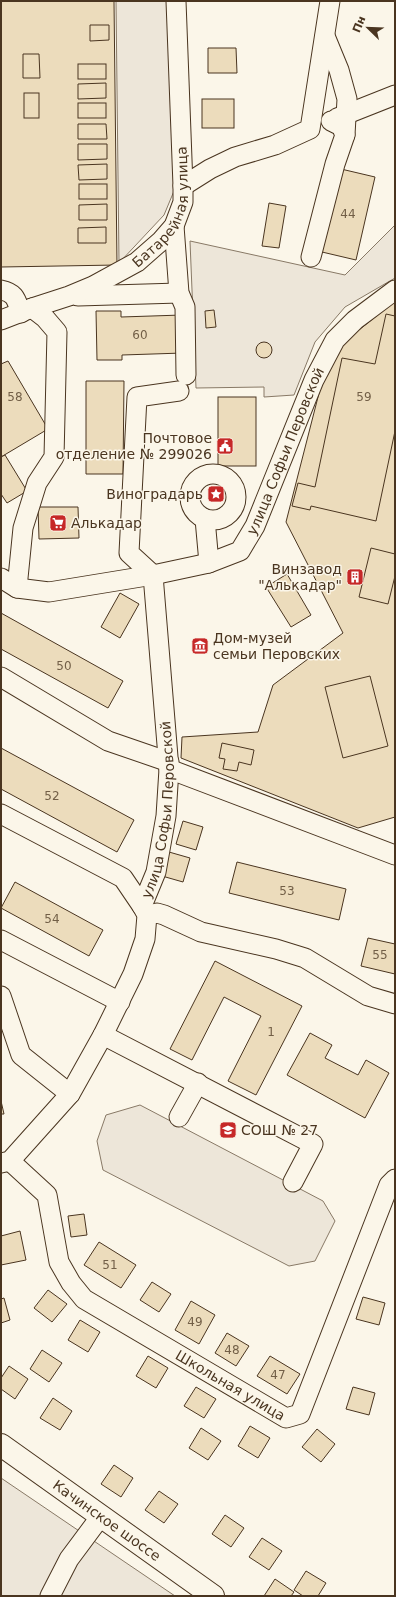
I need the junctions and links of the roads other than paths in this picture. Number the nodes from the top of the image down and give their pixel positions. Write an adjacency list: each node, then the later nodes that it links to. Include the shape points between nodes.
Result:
1 (176, 1): 7 (street, Батарейная улица)
2 (330, 1): 3 (street)
3 (325, 36): 5 (street, via 347,99); 6 (street)
4 (395, 95): 5 (street)
5 (339, 118): 6 (street); 9 (street, via 345,135)
6 (310, 129): 7 (street, via 275,145 235,156)
7 (183, 186): 8 (street, Батарейная улица, via 183,202)
8 (169, 246): 12 (street); 13 (street, Батарейная улица, via 94,286)
9 (311, 257)
10 (1, 290): 14 (street, via 9,292)
11 (395, 290): 17 (street, улица Софьи Перовской, via 354,320 335,340 314,380 255,526 240,551)
12 (179, 293): 13 (street); 18 (street, via 186,307 182,383 137,397 129,553)
13 (69, 296): 14 (street, Батарейная улица)
14 (26, 310): 15 (street, Батарейная улица); 20 (street, via 45,318 57,332 54,457 37,483 23,528)
15 (1, 320)
16 (205, 519): 17 (street)
17 (209, 564): 18 (street, улица Софьи Перовской)
18 (153, 575): 20 (street, улица Софьи Перовской, via 49,592); 22 (street, улица Софьи Перовской)
19 (1, 578): 20 (street, улица Софьи Перовской)
20 (17, 588)
21 (1, 676): 22 (street, via 108,741)
22 (170, 765): 24 (street); 25 (street, улица Софьи Перовской, via 166,816)
23 (1, 814): 26 (street)
24 (395, 855)
25 (156, 872): 26 (street); 27 (street, улица Софьи Перовской)
26 (123, 878): 27 (street)
27 (145, 910): 30 (street, улица Софьи Перовской, via 145,939); 31 (street, via 164,915 201,932 305,958 368,996)
28 (1, 940): 30 (street)
29 (1, 996): 34 (street, via 21,1055)
30 (120, 1002): 32 (street, улица Софьи Перовской)
31 (395, 1004)
32 (103, 1035): 33 (street); 34 (street, улица Софьи Перовской)
33 (198, 1083): 35 (street); 38 (street, via 313,1144)
34 (70, 1094): 36 (street, улица Софьи Перовской)
35 (180, 1117)
36 (6, 1162): 37 (street, Школьная улица, via 47,1195 59,1262 84,1299 286,1418 300,1414 389,1185)
37 (395, 1179)
38 (293, 1182)
39 (1, 1445): 40 (main road, Качинское шоссе)
40 (101, 1516): 41 (street, via 69,1559); 42 (main road, Качинское шоссе)
41 (50, 1596)
42 (213, 1596)

